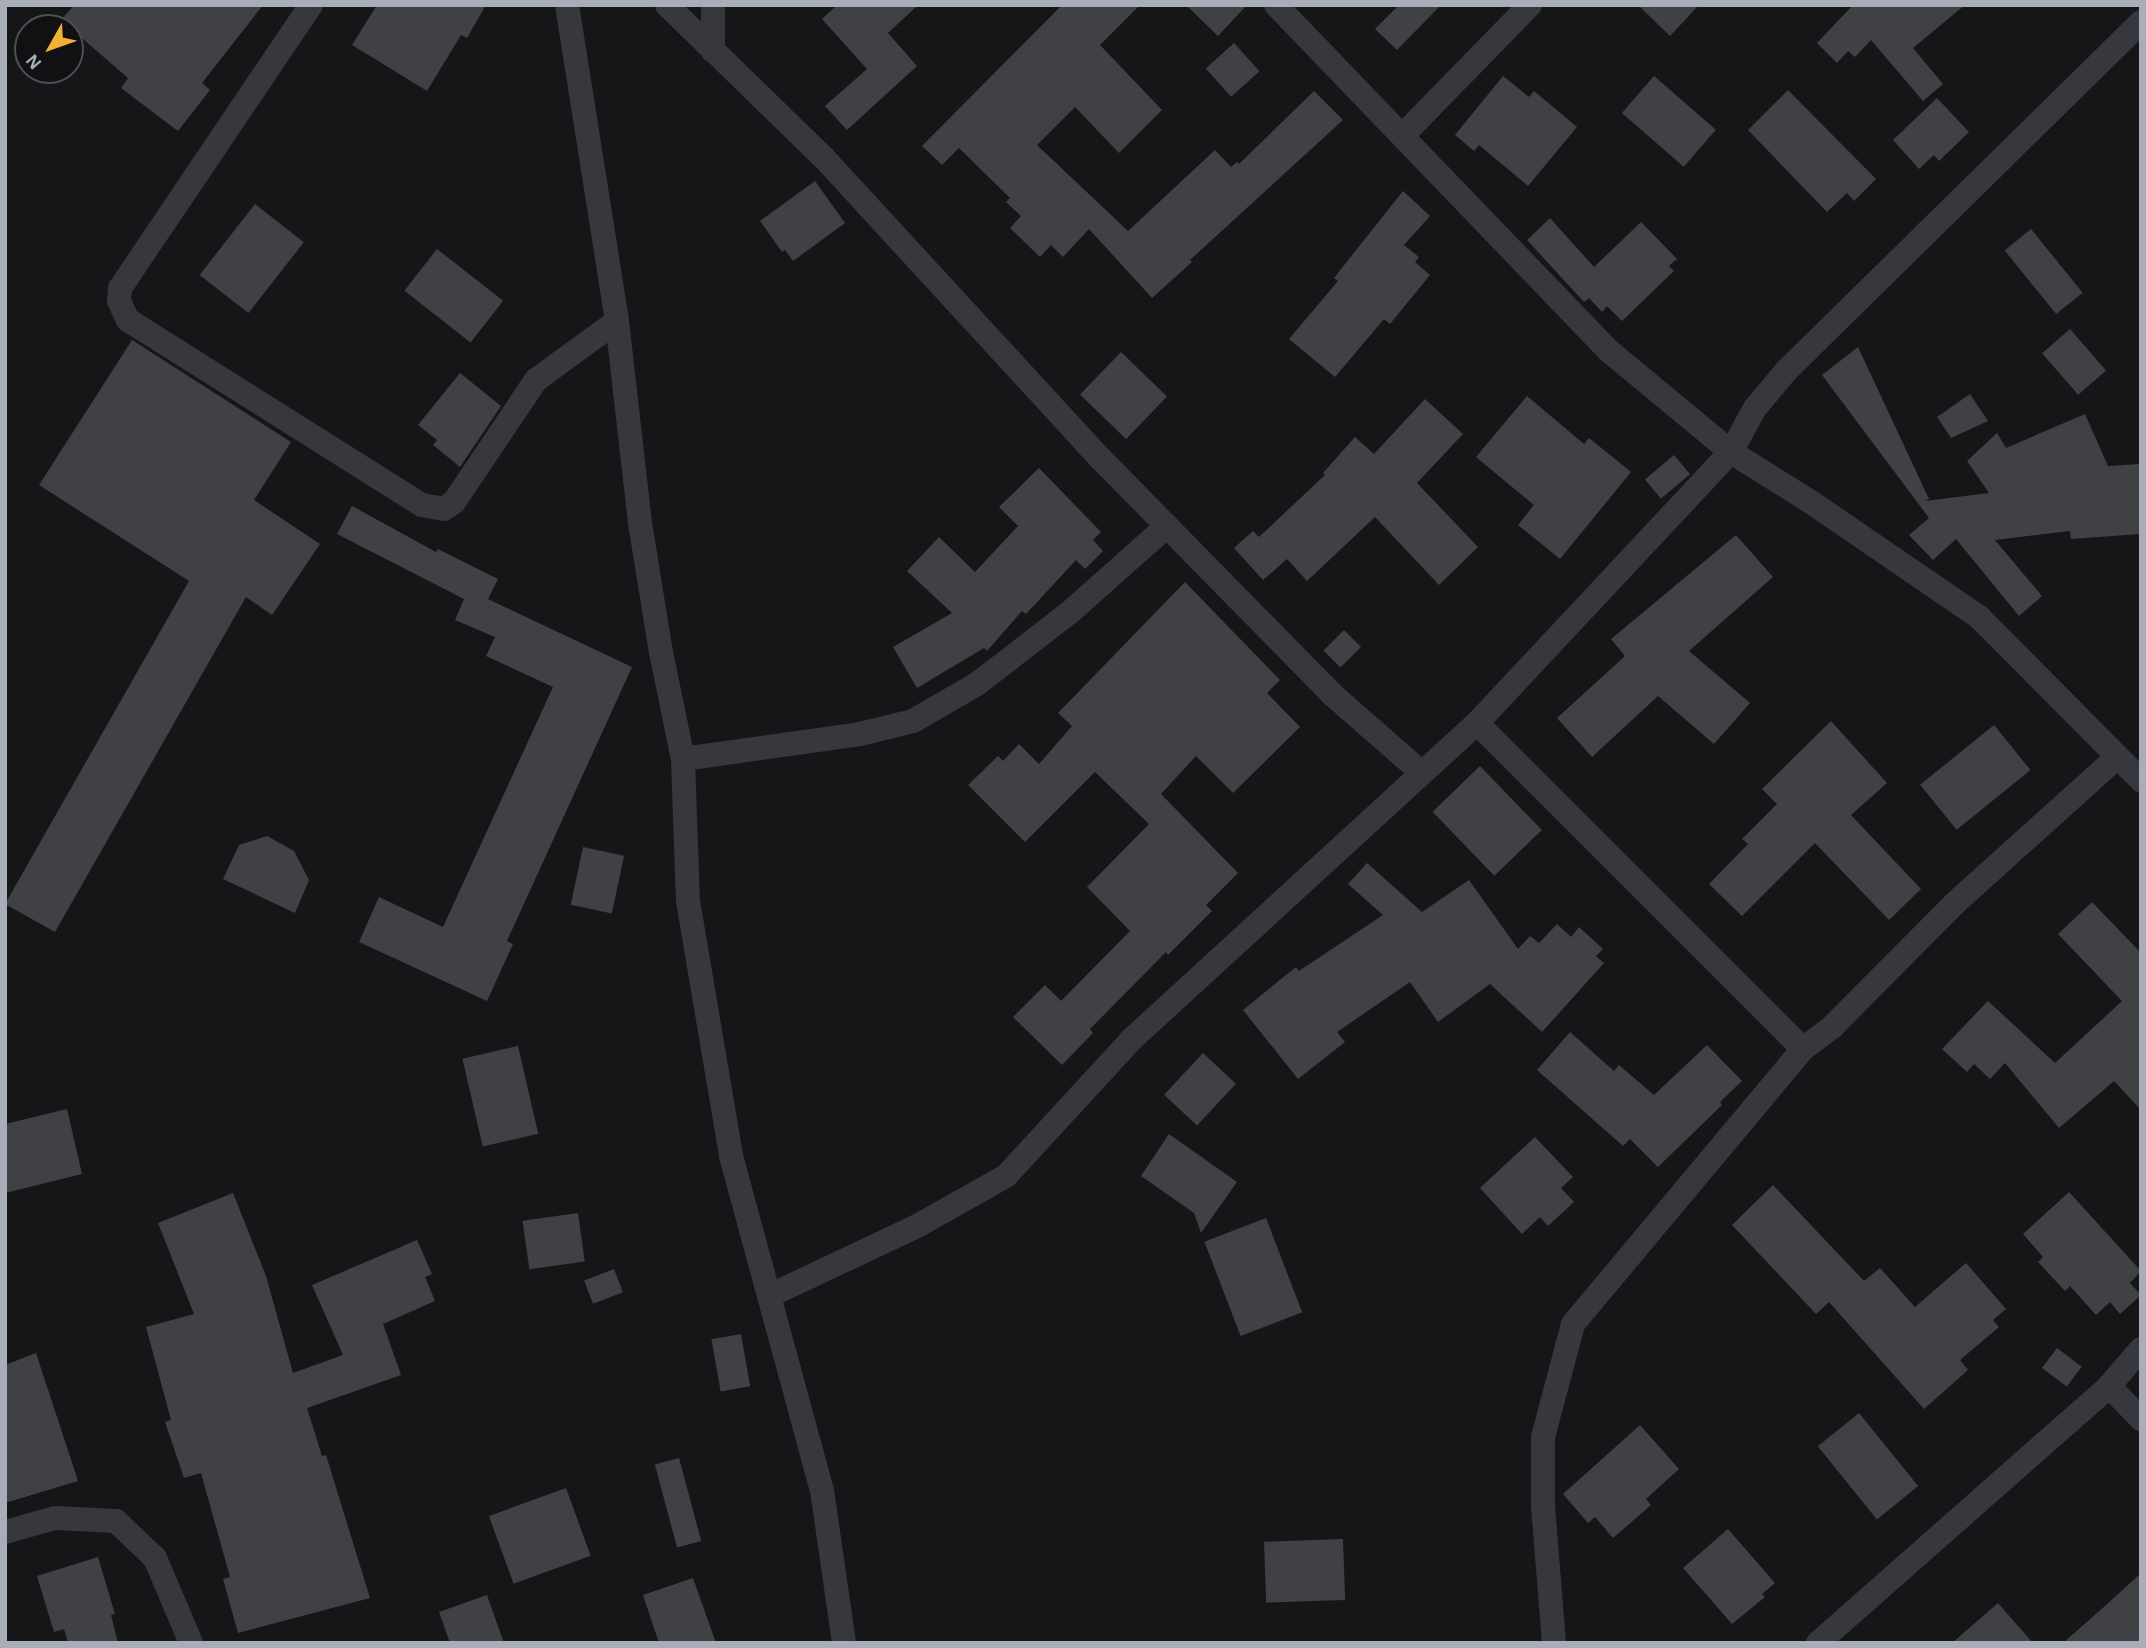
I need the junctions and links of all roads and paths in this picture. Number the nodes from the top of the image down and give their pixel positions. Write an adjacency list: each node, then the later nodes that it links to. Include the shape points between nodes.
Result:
1 (311, 5): 10 (street, via 120,288 118,301 128,320 422,505 444,509 454,502 536,380)
2 (567, 5): 10 (street)
3 (667, 5): 8 (street)
4 (713, 5): 8 (street)
5 (1276, 5): 9 (street)
6 (1530, 5): 9 (street)
7 (2141, 22): 11 (street, via 1787,370 1755,408)
8 (713, 51): 12 (street, via 824,158)
9 (1403, 135): 11 (street, via 1609,351)
10 (617, 321): 15 (street, via 640,523)
11 (1731, 452): 13 (street); 14 (street, via 1979,617)
12 (1167, 526): 15 (street, via 1059,621 976,684 913,721 860,734); 16 (street, via 1334,696)
13 (1477, 723): 16 (street); 18 (street)
14 (2116, 758): 17 (street); 18 (street, via 1954,904 1833,1026)
15 (683, 759): 19 (street, via 688,901 732,1156)
16 (1422, 773): 19 (street, via 1132,1039 1006,1176 919,1225)
17 (2141, 780)
18 (1803, 1049): 26 (street, via 1573,1324 1543,1437 1543,1507)
19 (769, 1296): 25 (street, via 822,1490)
20 (2141, 1349): 21 (street)
21 (2109, 1386): 22 (street); 27 (street)
22 (2141, 1419)
23 (5, 1532): 24 (street, via 55,1518 116,1521 155,1558)
24 (191, 1643)
25 (844, 1643)
26 (1554, 1643)
27 (1818, 1643)

